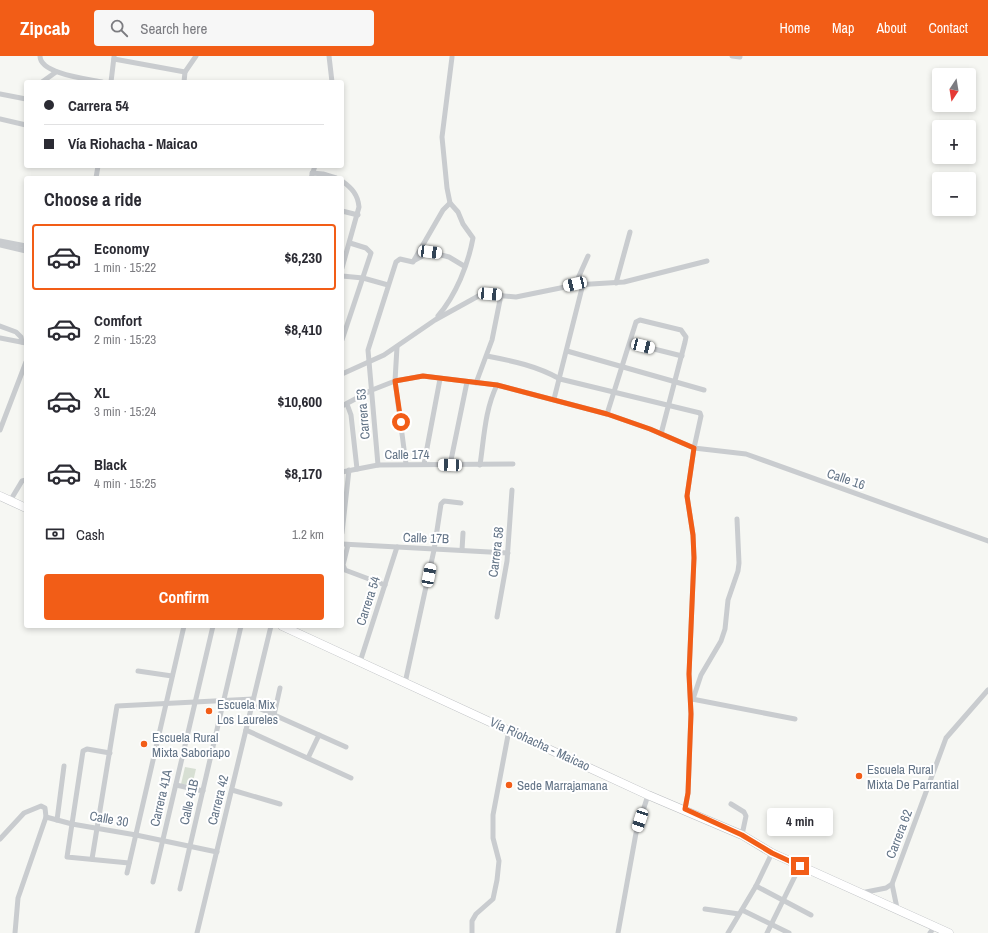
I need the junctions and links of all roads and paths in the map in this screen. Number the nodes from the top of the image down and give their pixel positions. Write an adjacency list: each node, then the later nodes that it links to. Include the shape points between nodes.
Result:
1 (40, 56): 8 (street, via 42,62)
2 (196, 56): 9 (street)
3 (329, 56): 14 (street)
4 (732, 56): 6 (street)
5 (452, 57): 22 (street, via 442,137)
6 (740, 57)
7 (114, 58): 9 (street); 12 (street)
8 (56, 72): 10 (street); 11 (street)
9 (185, 72): 13 (street)
10 (45, 80)
11 (93, 80)
12 (111, 80)
13 (184, 80)
14 (332, 80)
15 (0, 94): 16 (street)
16 (24, 99)
17 (0, 119): 18 (street)
18 (24, 125)
19 (311, 176): 20 (street)
20 (330, 176)
21 (344, 182): 24 (street, via 358,199)
22 (450, 203): 33 (street, via 443,210); 34 (street, via 473,238)
23 (344, 212): 24 (street)
24 (358, 215): 26 (street)
25 (630, 232): 37 (street)
26 (350, 243): 32 (street); 36 (street, via 370,250)
27 (2, 245): 28 (street); 29 (street)
28 (24, 246)
29 (24, 250)
30 (588, 256): 38 (street)
31 (707, 261): 37 (street)
32 (344, 262)
33 (413, 262): 34 (street, via 430,252 449,257); 40 (street, Carrera 53, via 400,259 396,262)
34 (464, 266): 42 (street, via 453,294)
35 (344, 276): 36 (street)
36 (363, 278): 40 (street); 44 (street)
37 (616, 283): 39 (street)
38 (575, 284): 39 (street); 41 (street, via 516,297)
39 (583, 284): 49 (street)
40 (388, 285): 52 (street, Carrera 53, via 368,350)
41 (501, 294): 42 (street, via 482,294); 50 (street)
42 (435, 320): 48 (street)
43 (0, 326): 47 (street, via 20,334)
44 (344, 334)
45 (0, 338): 47 (street)
46 (630, 342): 51 (street); 51 (street, via 638,320 681,330 686,337); 53 (street)
47 (24, 343)
48 (397, 347): 52 (street); 59 (street)
49 (567, 351): 53 (street); 56 (street)
50 (487, 356): 56 (street, via 529,365); 61 (street)
51 (682, 356): 58 (street)
52 (369, 362): 55 (street); 63 (street, Carrera 53)
53 (623, 366): 58 (street); 65 (street)
54 (24, 367): 70 (street)
55 (344, 373)
56 (560, 378): 65 (street); 66 (street)
57 (440, 379): 59 (street, Calle 16, via 423,376); 60 (street, Calle 16); 74 (street)
58 (675, 380): 64 (street); 68 (street)
59 (395, 381): 63 (street, Calle 16); 73 (street)
60 (468, 382): 61 (street, Calle 16); 77 (street)
61 (476, 383): 62 (street, Calle 16)
62 (497, 385): 66 (street, Calle 16); 78 (street, via 492,394 486,422)
63 (372, 390): 67 (street, Calle 16); 76 (street, Carrera 53)
64 (704, 390)
65 (614, 391): 68 (street); 69 (street)
66 (554, 399): 69 (street, Calle 16)
67 (344, 405): 79 (street, via 351,415)
68 (669, 405): 71 (street); 72 (street, via 700,413)
69 (607, 414): 71 (street, Calle 16)
70 (0, 430)
71 (660, 434): 72 (street, Calle 16)
72 (694, 448): 91 (street, Calle 16, via 746,454); 113 (street, via 687,496 694,558)
73 (406, 464): 74 (street, Calle 174); 76 (street, Calle 174)
74 (424, 464): 77 (street, Calle 174)
75 (512, 464): 78 (street, Calle 174)
76 (378, 465): 79 (street, Calle 174)
77 (450, 465): 78 (street, Calle 174)
78 (480, 465)
79 (356, 469): 80 (street, Calle 174)
80 (349, 470): 81 (street, Calle 174); 88 (street)
81 (344, 471)
82 (24, 480): 85 (street)
83 (512, 490): 96 (street, Carrera 58)
84 (0, 496): 85 (highway)
85 (10, 501): 87 (highway)
86 (460, 503): 94 (street, via 444,501 441,504)
87 (24, 507)
88 (344, 515)
89 (737, 519): 113 (street, via 738,571 728,600 721,641 701,674)
90 (464, 533): 95 (street)
91 (988, 541)
92 (345, 544): 93 (street, Calle 17B); 97 (street)
93 (397, 547): 94 (street, Calle 17B); 99 (street, Carrera 54)
94 (434, 550): 95 (street, Calle 17B); 109 (street)
95 (462, 550): 96 (street, Calle 17B)
96 (508, 553): 100 (street, Carrera 58)
97 (344, 554)
98 (344, 568): 99 (street)
99 (385, 585): 106 (street, Carrera 54)
100 (497, 616)
101 (184, 628): 108 (street)
102 (213, 628): 115 (street, Carrera 41A)
103 (241, 628): 114 (street, Calle 41B)
104 (271, 628): 112 (street, Carrera 42)
105 (286, 628): 106 (highway, Vía Riohacha - Maicao)
106 (360, 662): 109 (highway, Vía Riohacha - Maicao)
107 (138, 671): 108 (street)
108 (172, 676): 116 (street)
109 (405, 683): 121 (highway, Vía Riohacha - Maicao)
110 (280, 688): 118 (street)
111 (988, 690): 151 (street, Carrera 62, via 946,738)
112 (254, 699): 114 (street); 117 (street, Carrera 42)
113 (691, 699): 119 (street); 134 (street, via 688,793)
114 (224, 701): 115 (street); 130 (street, Calle 41B)
115 (195, 702): 116 (street); 128 (street, Carrera 41A)
116 (166, 704): 124 (street, via 117,706); 139 (street)
117 (252, 705): 118 (street); 120 (street, Carrera 42)
118 (274, 715): 122 (street)
119 (795, 719)
120 (246, 730): 125 (street); 129 (street, Carrera 42)
121 (508, 730): 131 (highway, Vía Riohacha - Maicao); 165 (street, via 493,815 493,838 499,861 493,899 476,914 472,921)
122 (319, 735): 123 (street); 125 (street)
123 (346, 747)
124 (110, 753): 137 (street, via 87,749 83,751); 138 (street)
125 (308, 758): 127 (street)
126 (64, 766): 136 (street)
127 (351, 778)
128 (176, 785): 130 (street); 142 (street, Carrera 41A)
129 (232, 790): 132 (street); 144 (street, Carrera 42)
130 (203, 791): 143 (street, Calle 41B)
131 (648, 794): 134 (highway, Vía Riohacha - Maicao); 166 (street, via 636,833)
132 (280, 804)
133 (731, 804): 140 (street, via 746,816)
134 (685, 809): 140 (highway, Vía Riohacha - Maicao)
135 (46, 817): 136 (street, Calle 30); 141 (street, via 45,808 41,806 30,810 24,813); 163 (street, via 18,898)
136 (57, 820): 137 (street, Calle 30)
137 (72, 824): 138 (street, Calle 30); 146 (street, via 67,857)
138 (97, 828): 139 (street, Calle 30); 146 (street)
139 (136, 835): 142 (street, Calle 30); 147 (street)
140 (742, 835): 145 (highway, Vía Riohacha - Maicao)
141 (0, 839)
142 (162, 840): 143 (street, Calle 30); 150 (street, Carrera 41A)
143 (190, 846): 144 (street, Calle 30); 153 (street, Calle 41B)
144 (217, 852): 164 (street, Carrera 42)
145 (772, 853): 148 (highway, Vía Riohacha - Maicao); 152 (street)
146 (92, 859): 147 (street)
147 (129, 863): 149 (street)
148 (800, 866): 154 (highway, Vía Riohacha - Maicao); 155 (street)
149 (127, 873)
150 (153, 882)
151 (892, 884): 154 (street, via 886,888); 156 (street)
152 (756, 886): 155 (street); 158 (street)
153 (180, 889)
154 (861, 893): 156 (highway, Vía Riohacha - Maicao)
155 (784, 902): 159 (street); 160 (street)
156 (897, 908): 161 (highway, Vía Riohacha - Maicao)
157 (705, 909): 158 (street)
158 (740, 912): 160 (street); 162 (street)
159 (811, 915)
160 (771, 925): 167 (street); 168 (street)
161 (932, 930): 169 (highway, Vía Riohacha - Maicao)
162 (731, 932)
163 (15, 933)
164 (197, 933)
165 (472, 933)
166 (619, 933)
167 (767, 933)
168 (789, 933)
169 (949, 933)

